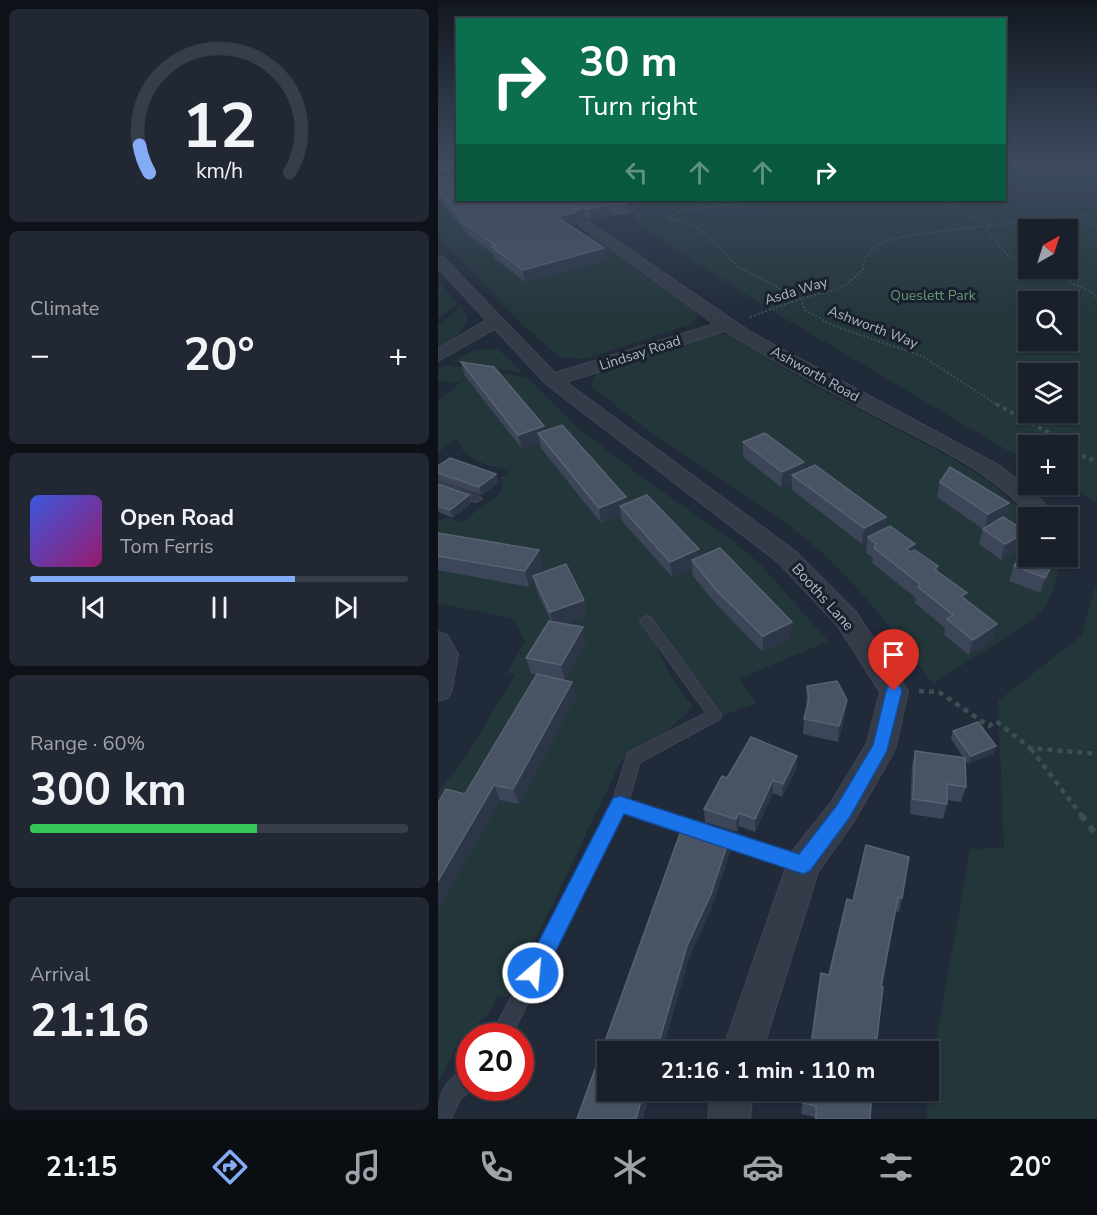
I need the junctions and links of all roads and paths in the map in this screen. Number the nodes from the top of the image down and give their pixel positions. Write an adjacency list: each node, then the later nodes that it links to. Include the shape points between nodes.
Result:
1 (670, 216): 11 (path, Ashworth Way, via 709,236 738,267)
2 (972, 216): 6 (path)
3 (1063, 216): 6 (path, Asda Way)
4 (1075, 216): 7 (path)
5 (586, 224): 14 (street, Ashworth Road)
6 (989, 225): 9 (path, via 984,230 1009,256); 11 (path, Asda Way, via 910,235 882,243 862,256 863,270 850,283 831,293)
7 (1097, 228)
8 (438, 260): 13 (street, Booths Lane)
9 (1018, 260)
10 (1065, 279): 12 (path, via 1093,292)
11 (801, 299): 14 (path, Asda Way); 17 (path, Ashworth Way, via 805,310 834,326 922,356 999,406)
12 (1097, 300)
13 (495, 322): 15 (street); 16 (street, Booths Lane)
14 (727, 325): 16 (street, Lindsay Road); 22 (street, Ashworth Road, via 976,460 1004,477)
15 (438, 356)
16 (552, 380): 26 (street, Booths Lane, via 787,557 847,619)
17 (1053, 435)
18 (1078, 453): 19 (path, Ashworth Way)
19 (1097, 460)
20 (438, 484): 21 (lane)
21 (476, 499)
22 (1037, 507)
23 (647, 621): 29 (lane, via 715,715 633,758)
24 (438, 642): 25 (street, via 444,654)
25 (438, 690)
26 (894, 691): 27 (path, via 939,692 989,726 996,721); 31 (street, via 881,746 843,811)
27 (1030, 748): 28 (path); 30 (path)
28 (1097, 754)
29 (620, 804): 31 (lane); 32 (lane)
30 (1097, 836)
31 (803, 864): 33 (street)
32 (508, 1023)
33 (746, 1041)
34 (456, 1089): 36 (lane)
35 (731, 1101): 37 (street)
36 (440, 1119)
37 (729, 1119)

